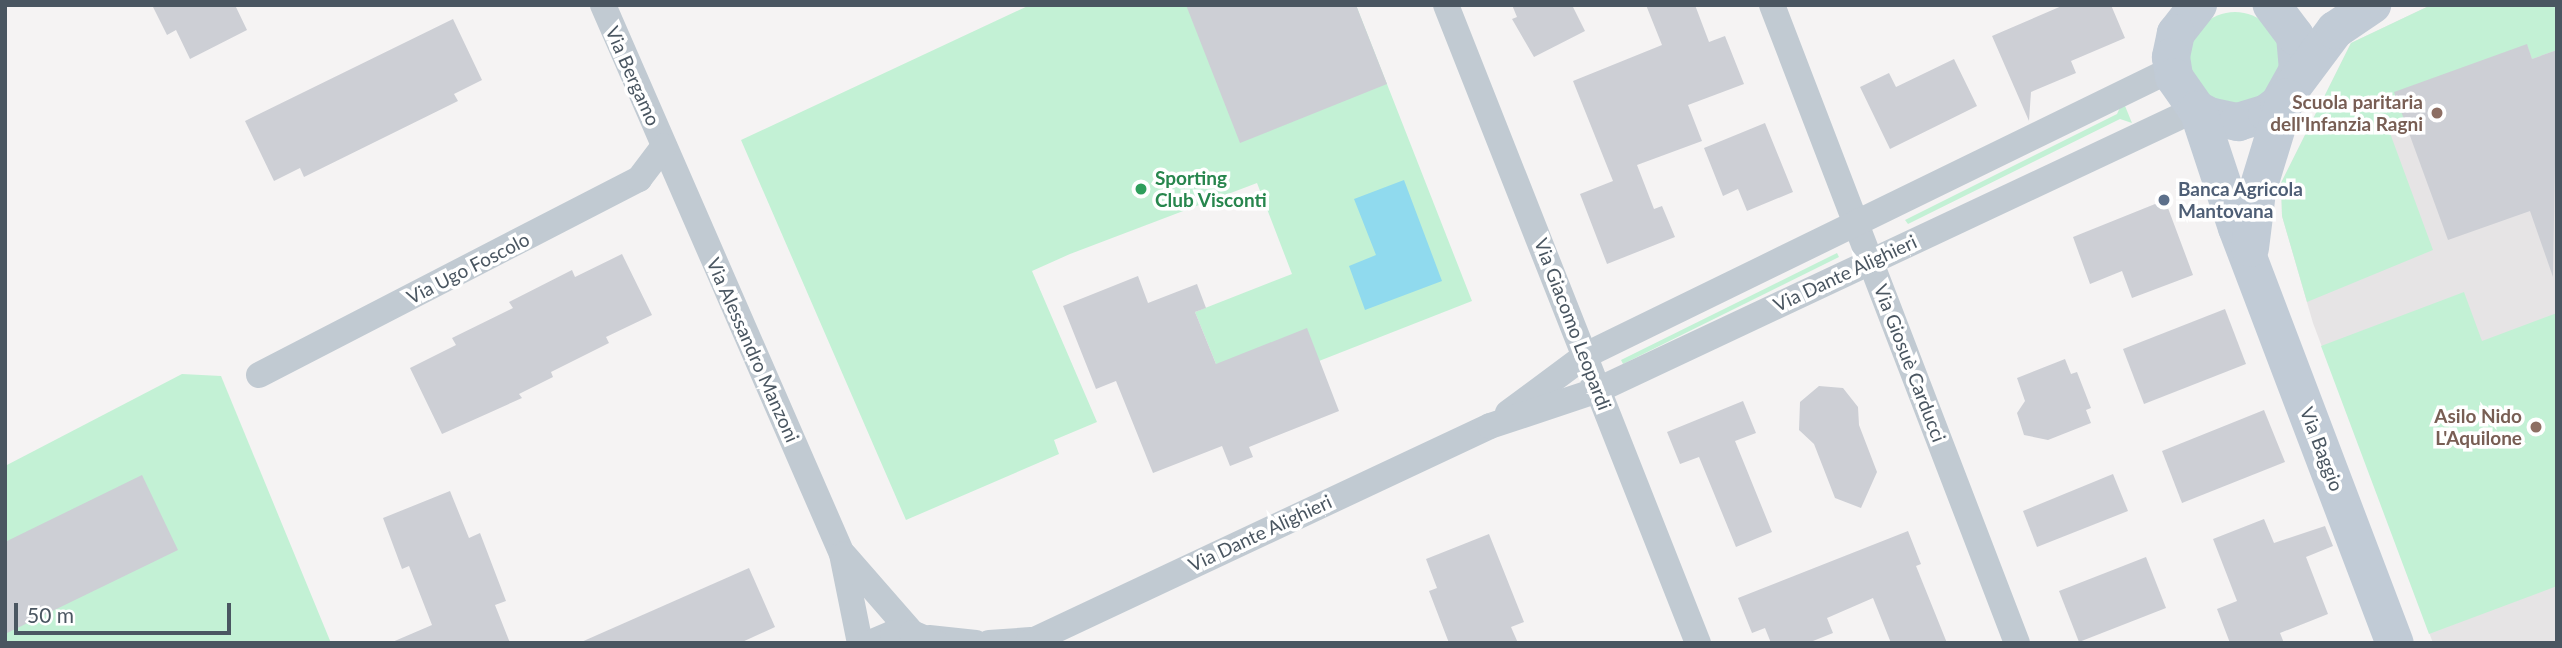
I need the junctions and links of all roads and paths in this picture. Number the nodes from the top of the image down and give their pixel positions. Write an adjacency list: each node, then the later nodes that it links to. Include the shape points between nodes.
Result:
1 (603, 5): 10 (street, Via Bergamo)
2 (1446, 5): 14 (street, Via Giacomo Leopardi)
3 (1772, 5): 11 (street, Via Giosuè Carducci)
4 (2272, 5): 8 (street, via 2290,25 2298,47 2298,71)
5 (2372, 5): 8 (street, via 2335,30)
6 (2182, 11): 7 (street, via 2172,45)
7 (2172, 69): 9 (street, Via Baggio, via 2180,91); 11 (street, Via Dante Alighieri)
8 (2288, 93): 9 (street, via 2267,113 2238,122); 12 (street, Via Baggio, via 2257,192)
9 (2197, 109): 12 (street, Via Baggio); 13 (street, Via Dante Alighieri)
10 (664, 146): 15 (street, Via Ugo Foscolo, via 639,179); 18 (street, Via Alessandro Manzoni)
11 (1855, 222): 13 (street, Via Giosuè Carducci); 14 (street, Via Dante Alighieri)
12 (2249, 254): 27 (street, Via Baggio)
13 (1870, 261): 16 (street, Via Dante Alighieri); 26 (street, Via Giosuè Carducci)
14 (1586, 355): 16 (street, Via Giacomo Leopardi); 17 (street, Via Dante Alighieri)
15 (260, 375)
16 (1598, 390): 17 (street, Via Dante Alighieri); 25 (street, Via Giacomo Leopardi)
17 (1490, 426): 20 (street, Via Dante Alighieri)
18 (842, 554): 19 (street, Via Alessandro Manzoni); 21 (street, Via Alessandro Manzoni)
19 (925, 638): 22 (street, via 893,633); 23 (street)
20 (1029, 641): 24 (street, Via Dante Alighieri)
21 (860, 643)
22 (870, 643)
23 (976, 643)
24 (989, 643)
25 (1698, 643)
26 (2017, 643)
27 (2395, 643)

